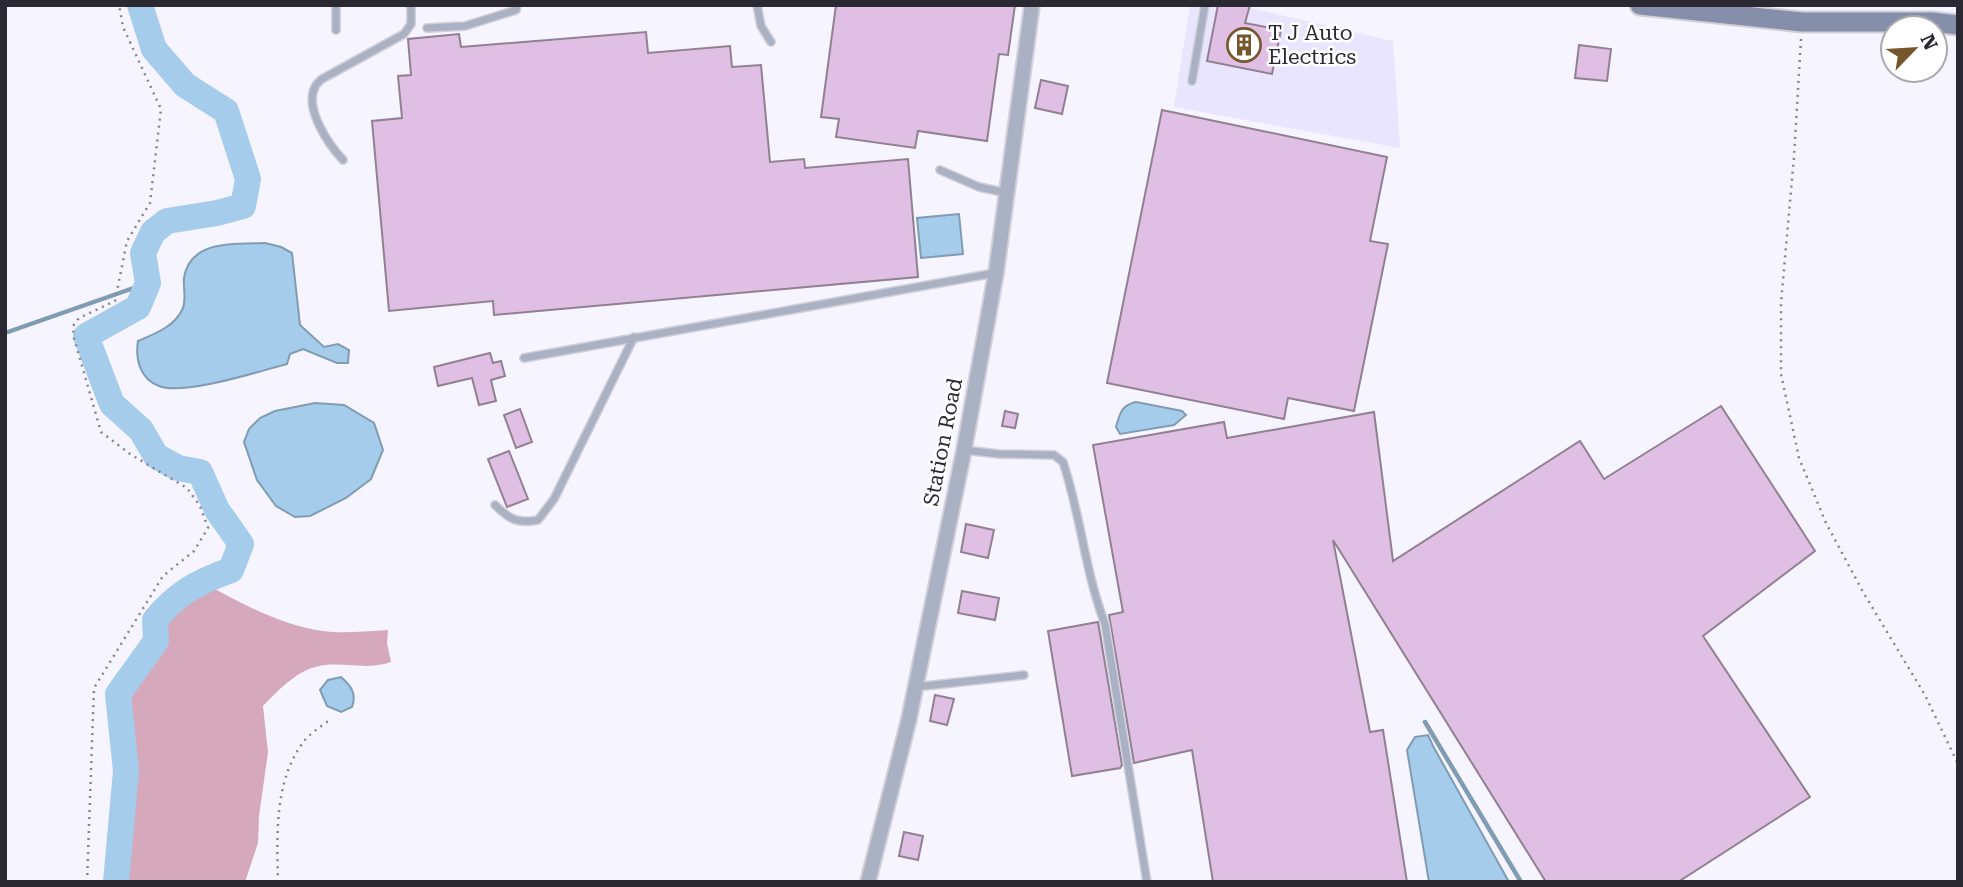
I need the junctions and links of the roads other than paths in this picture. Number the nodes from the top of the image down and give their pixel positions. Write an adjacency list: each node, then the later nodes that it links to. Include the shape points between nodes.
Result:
1 (336, 5): 10 (lane)
2 (411, 5): 13 (lane, via 411,24 404,34 314,87 312,104 318,122)
3 (517, 5): 9 (lane, via 516,10 465,26)
4 (757, 5): 11 (lane, via 761,26)
5 (1032, 5): 15 (street, Station Road)
6 (1205, 5): 12 (lane)
7 (1640, 5): 8 (main road, via 1802,22)
8 (1958, 25)
9 (427, 28)
10 (335, 30)
11 (771, 43)
12 (1192, 80)
13 (343, 160)
14 (940, 170): 15 (lane)
15 (1006, 193): 16 (street, Station Road)
16 (996, 273): 17 (lane); 19 (street, Station Road)
17 (634, 337): 18 (lane); 20 (lane, via 554,499 538,520 511,520)
18 (524, 358)
19 (964, 450): 22 (street, Station Road); 24 (lane, via 1055,455 1063,462 1105,624)
20 (495, 505)
21 (1024, 675): 22 (lane)
22 (915, 687): 23 (street, Station Road)
23 (868, 882)
24 (1147, 882)

